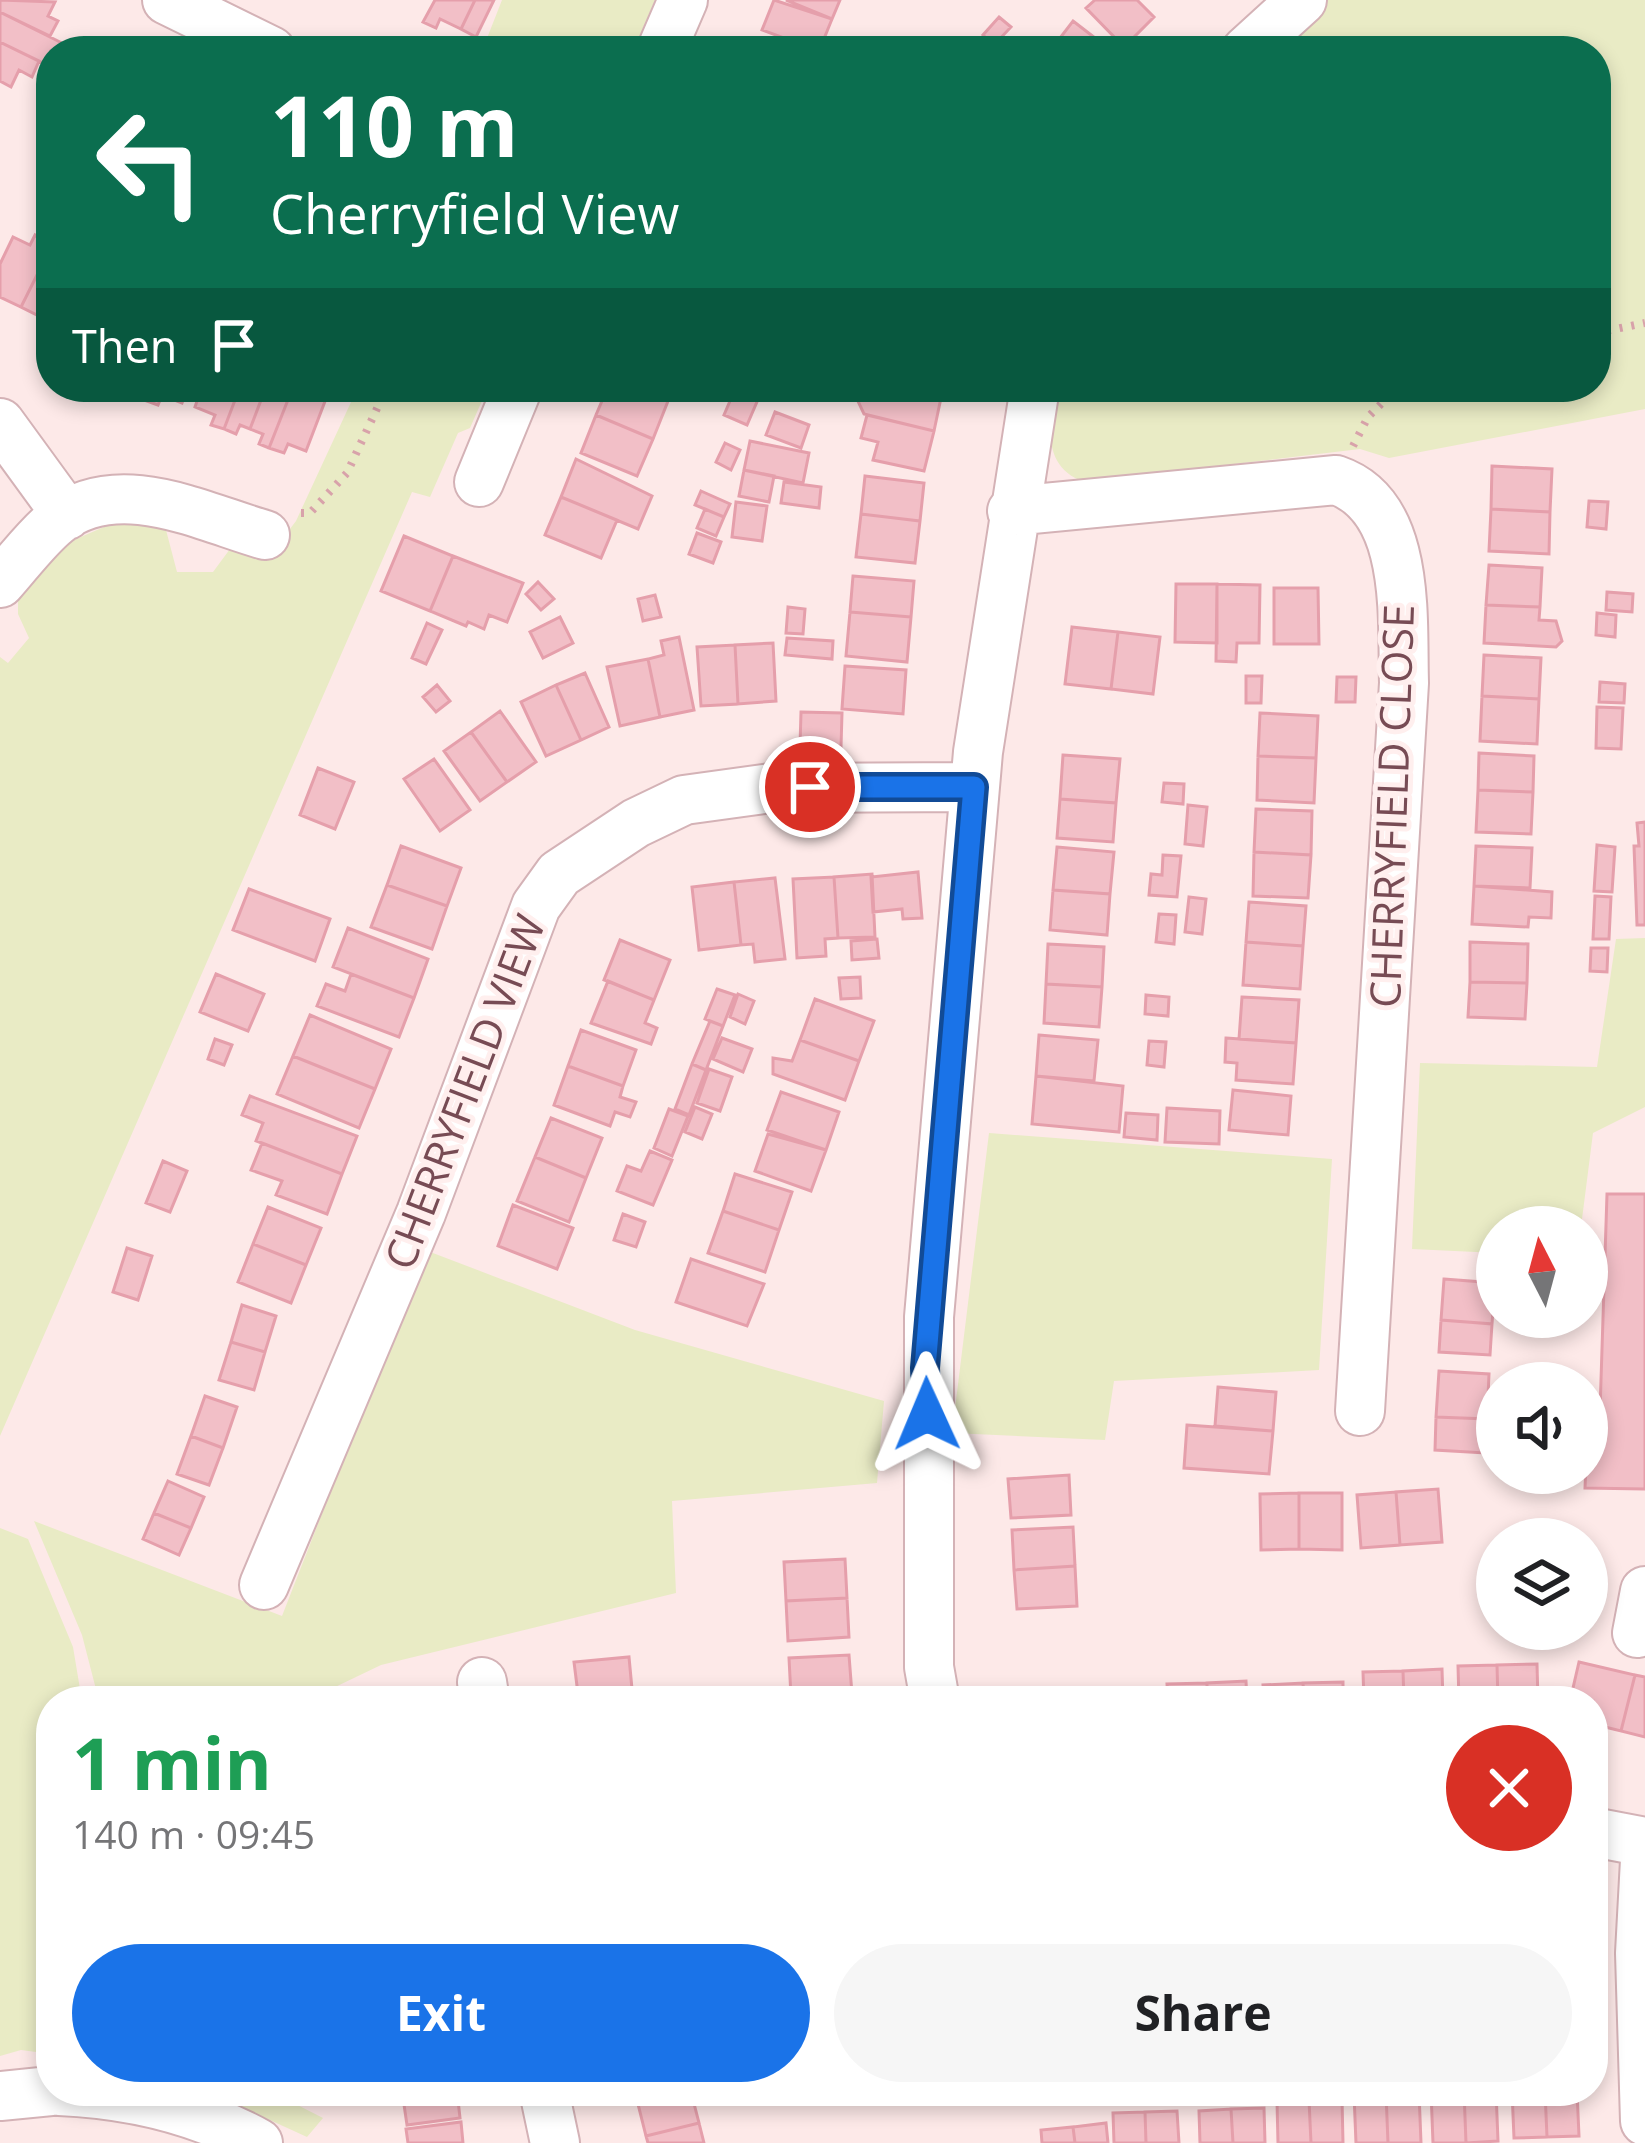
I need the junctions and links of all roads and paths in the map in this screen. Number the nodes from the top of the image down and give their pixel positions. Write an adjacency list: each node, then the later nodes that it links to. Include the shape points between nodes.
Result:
1 (167, 0): 4 (street)
2 (683, 0): 5 (street)
3 (1302, 0): 6 (street)
4 (240, 36)
5 (667, 36)
6 (1262, 36)
7 (1645, 323): 8 (path)
8 (1611, 330)
9 (380, 402): 18 (path, via 347,473 310,513)
10 (512, 402): 15 (street)
11 (1032, 402): 16 (street)
12 (1383, 402): 14 (path)
13 (0, 423): 17 (street)
14 (1336, 480): 16 (street); 21 (street, CHERRYFIELD CLOSE, via 1375,506 1391,543 1404,683)
15 (479, 482)
16 (1012, 511): 20 (street)
17 (67, 515): 18 (street, via 144,499); 19 (street)
18 (279, 523)
19 (0, 584)
20 (974, 787): 22 (street, CHERRYFIELD VIEW, via 713,794 636,823 554,879 536,906 421,1213); 23 (street, via 925,1368)
21 (1360, 1411)
22 (264, 1585)
23 (932, 1686)
24 (1608, 1835): 25 (street)
25 (1645, 1842)
26 (1645, 1860): 31 (street)
27 (36, 2093): 28 (street)
28 (0, 2096)
29 (164, 2106): 32 (street)
30 (547, 2106): 33 (street)
31 (1645, 2121)
32 (258, 2143)
33 (555, 2143)

